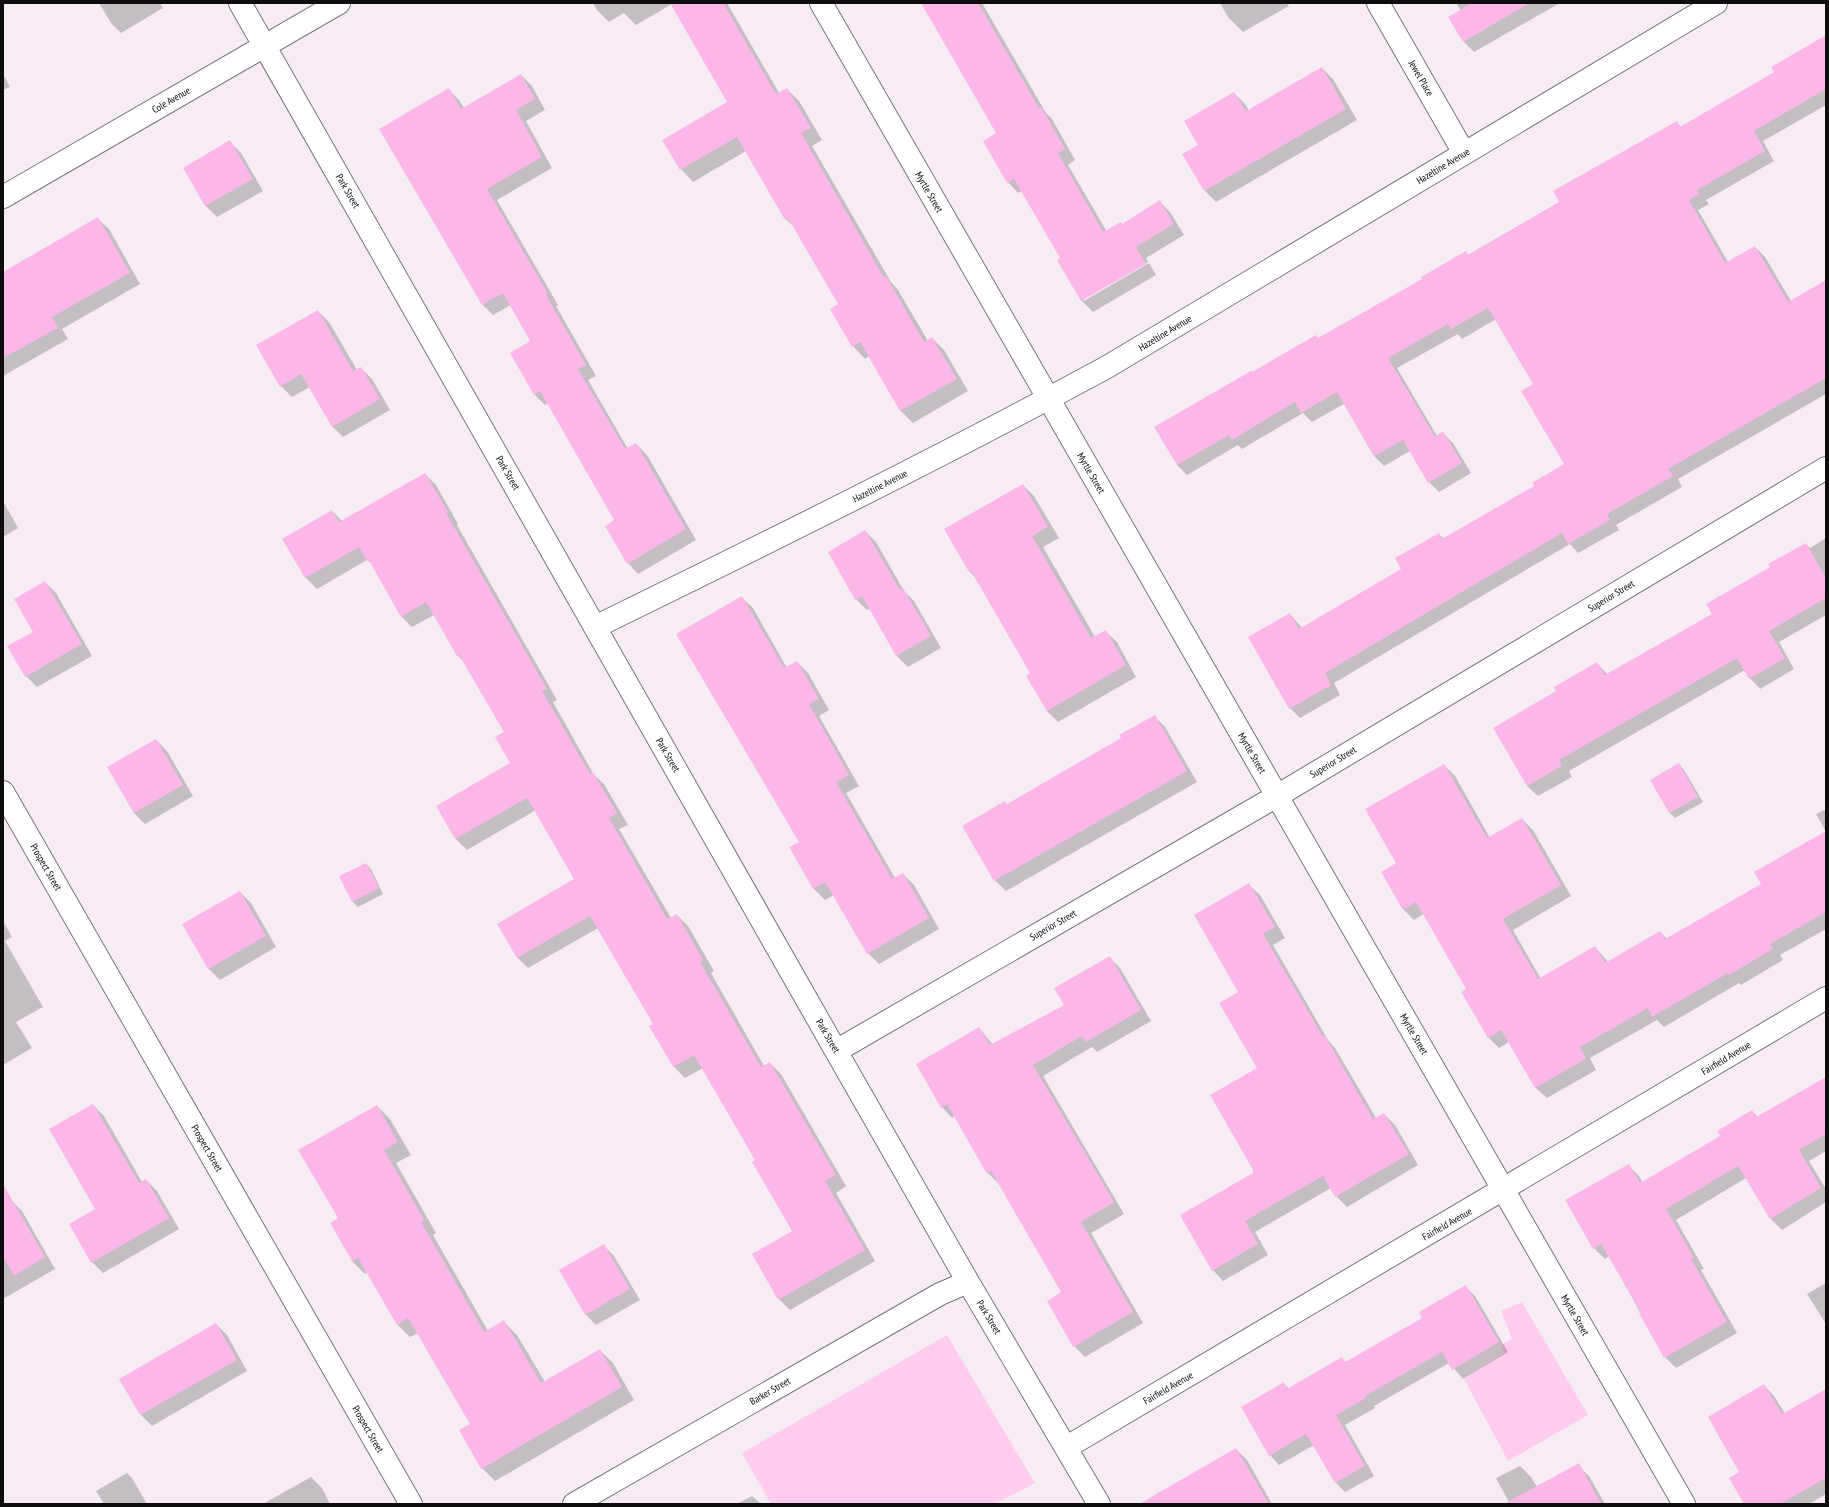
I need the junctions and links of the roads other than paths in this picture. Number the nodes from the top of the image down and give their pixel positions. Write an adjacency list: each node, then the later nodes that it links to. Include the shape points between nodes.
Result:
1 (240, 3): 6 (street, Park Street)
2 (339, 3): 6 (street, Cole Avenue)
3 (820, 3): 9 (street, Myrtle Street)
4 (1378, 3): 7 (street, Jewel Place)
5 (1716, 3): 7 (street, Hazeltine Avenue)
6 (265, 46): 8 (street, Cole Avenue); 11 (street, Park Street)
7 (1464, 154): 9 (street, Hazeltine Avenue, via 1114,363)
8 (3, 197)
9 (1049, 399): 11 (street, Hazeltine Avenue, via 781,536); 13 (street, Myrtle Street)
10 (1826, 468): 13 (street, Superior Street)
11 (595, 627): 15 (street, Park Street)
12 (3, 792): 19 (street, Prospect Street)
13 (1277, 796): 15 (street, Superior Street); 16 (street, Myrtle Street)
14 (1826, 998): 16 (street, Fairfield Avenue)
15 (836, 1051): 17 (street, Park Street)
16 (1504, 1190): 18 (street, Fairfield Avenue); 22 (street, Myrtle Street)
17 (968, 1282): 18 (street, Park Street); 20 (street, Barker Street, via 940,1294)
18 (1067, 1447): 21 (street, Park Street)
19 (411, 1504)
20 (574, 1504)
21 (1099, 1504)
22 (1684, 1504)

